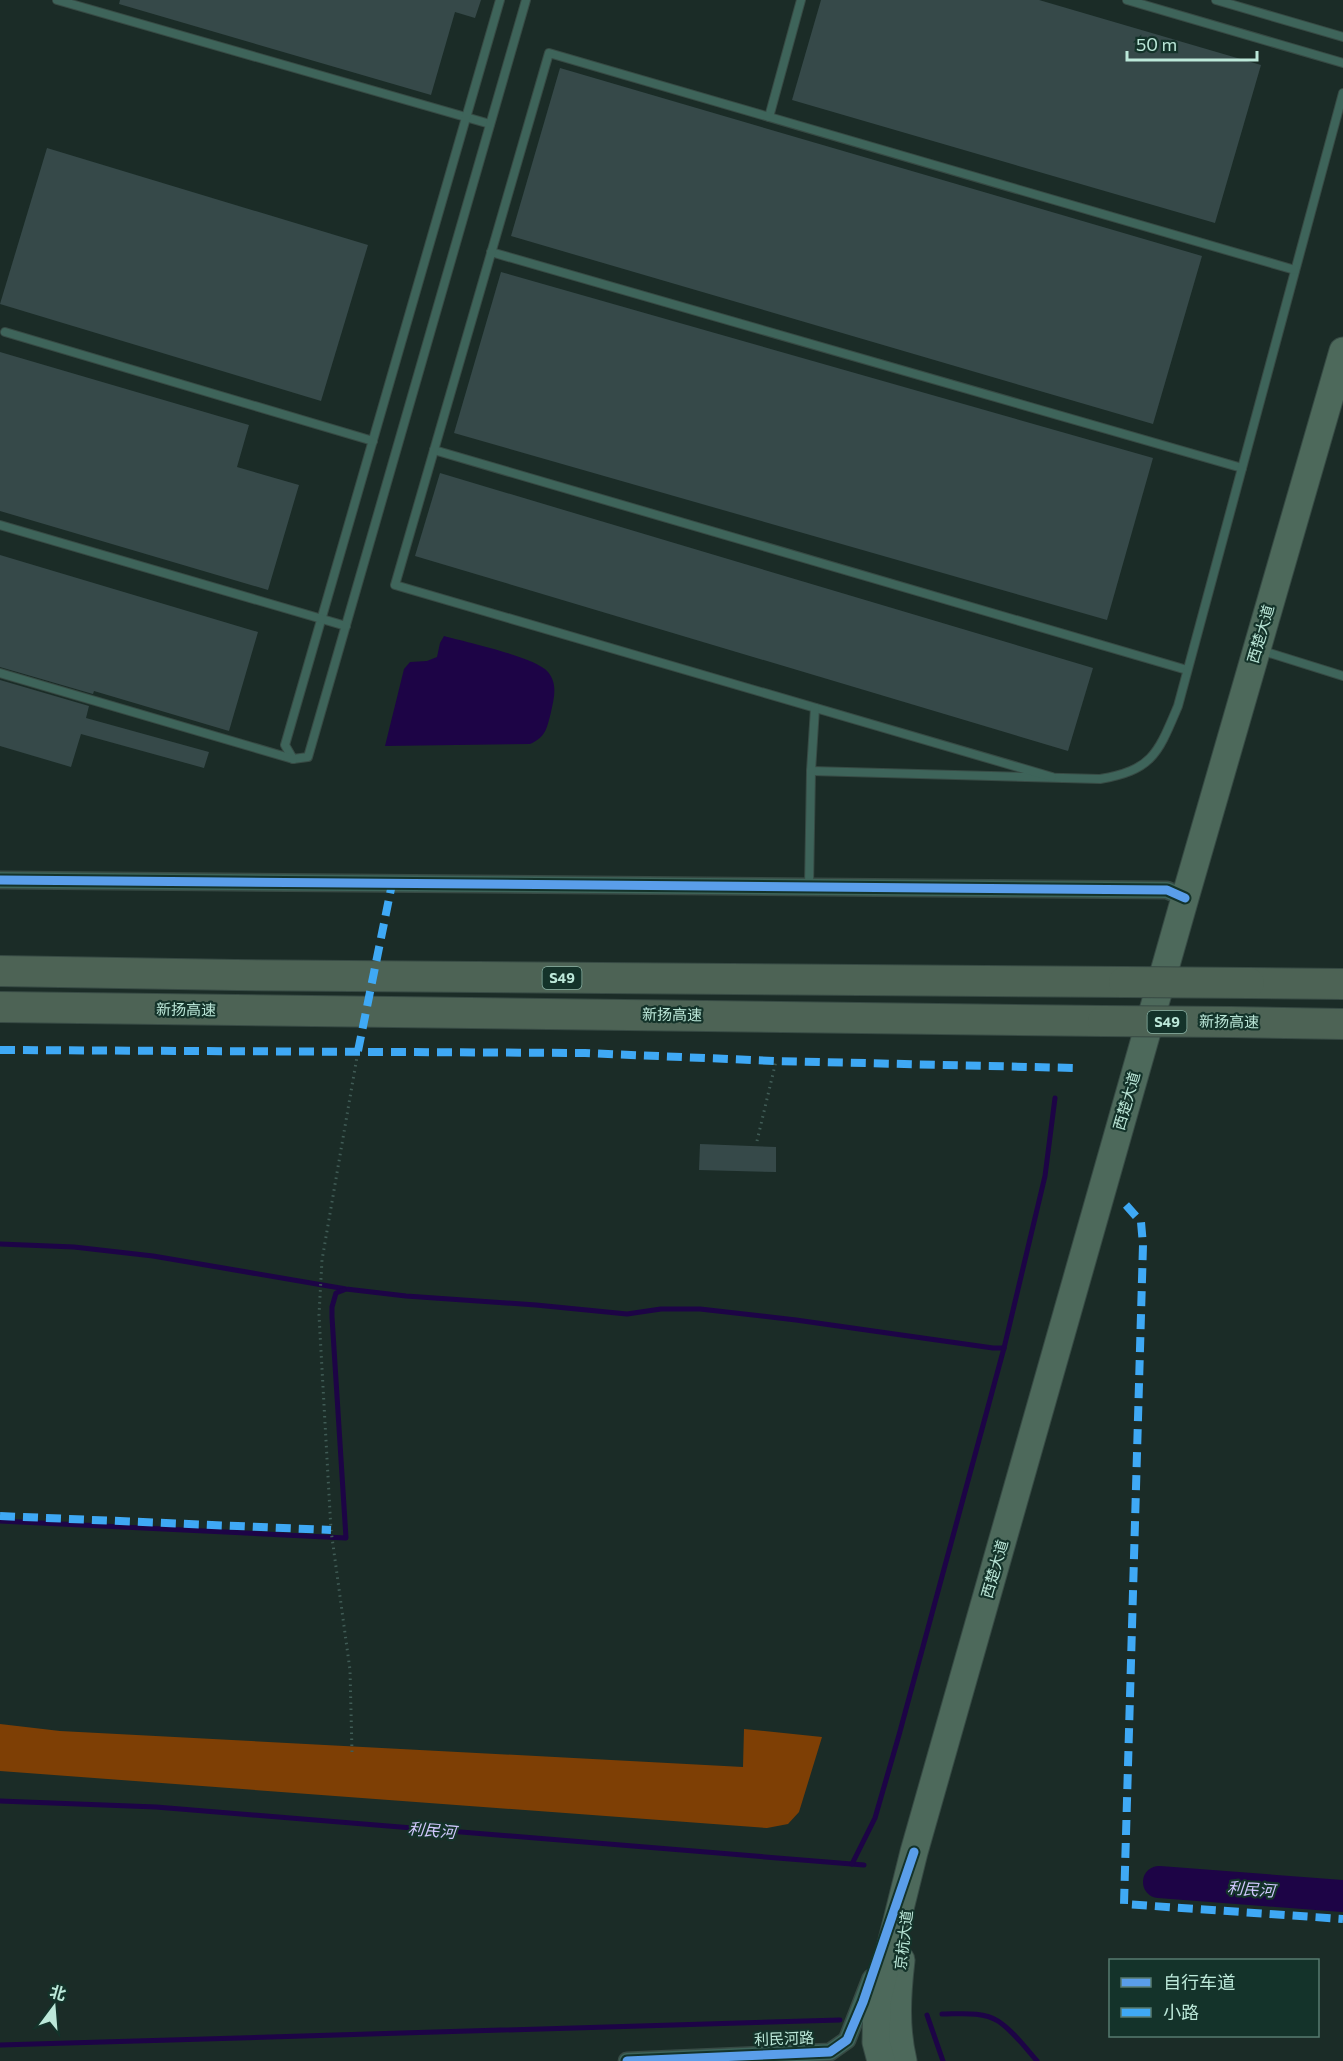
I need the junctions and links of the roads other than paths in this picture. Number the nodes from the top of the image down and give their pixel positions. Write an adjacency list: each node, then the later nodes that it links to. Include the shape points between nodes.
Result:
1 (57, 0): 10 (lane)
2 (500, 0): 10 (lane)
3 (526, 0): 12 (lane)
4 (801, 0): 11 (lane)
5 (1127, 0): 8 (lane)
6 (1216, 0): 7 (lane)
7 (1343, 37)
8 (1343, 63)
9 (1343, 93): 14 (lane)
10 (466, 117): 12 (lane); 17 (lane)
11 (769, 117): 13 (lane, via 549,53); 14 (lane)
12 (490, 124): 22 (lane)
13 (491, 252): 18 (lane); 19 (lane)
14 (1295, 270): 19 (lane)
15 (5, 332): 17 (lane)
16 (1343, 351): 23 (main road, 西楚大道)
17 (373, 441): 21 (lane)
18 (434, 450): 24 (lane); 27 (lane, via 395,585)
19 (1242, 468): 24 (lane)
20 (0, 525): 21 (lane)
21 (321, 620): 22 (lane); 28 (lane, via 285,745)
22 (346, 626): 28 (lane, via 308,757)
23 (1257, 648): 26 (lane); 33 (main road, 西楚大道)
24 (1187, 670): 30 (lane, via 1165,737 1146,764 1125,774 1100,778)
25 (0, 673): 28 (lane)
26 (1343, 676)
27 (815, 708): 29 (lane); 30 (lane)
28 (293, 759)
29 (811, 771): 30 (lane); 32 (lane)
30 (1052, 777)
31 (0, 880): 32 (street)
32 (809, 887): 33 (street, via 1167,891)
33 (1185, 898): 38 (main road, 西楚大道)
34 (0, 971): 35 (highway, S49, bridge)
35 (1343, 984)
36 (0, 1007): 37 (highway, 新扬高速 / S49, bridge)
37 (1343, 1024)
38 (914, 1852): 39 (street, 利民河路, via 863,2002); 41 (main road, 京杭大道, via 877,2001 876,2042); 42 (main road, 京杭大道, via 897,1992)
39 (836, 2057): 40 (street, 利民河路)
40 (627, 2061)
41 (881, 2061)
42 (903, 2061)

